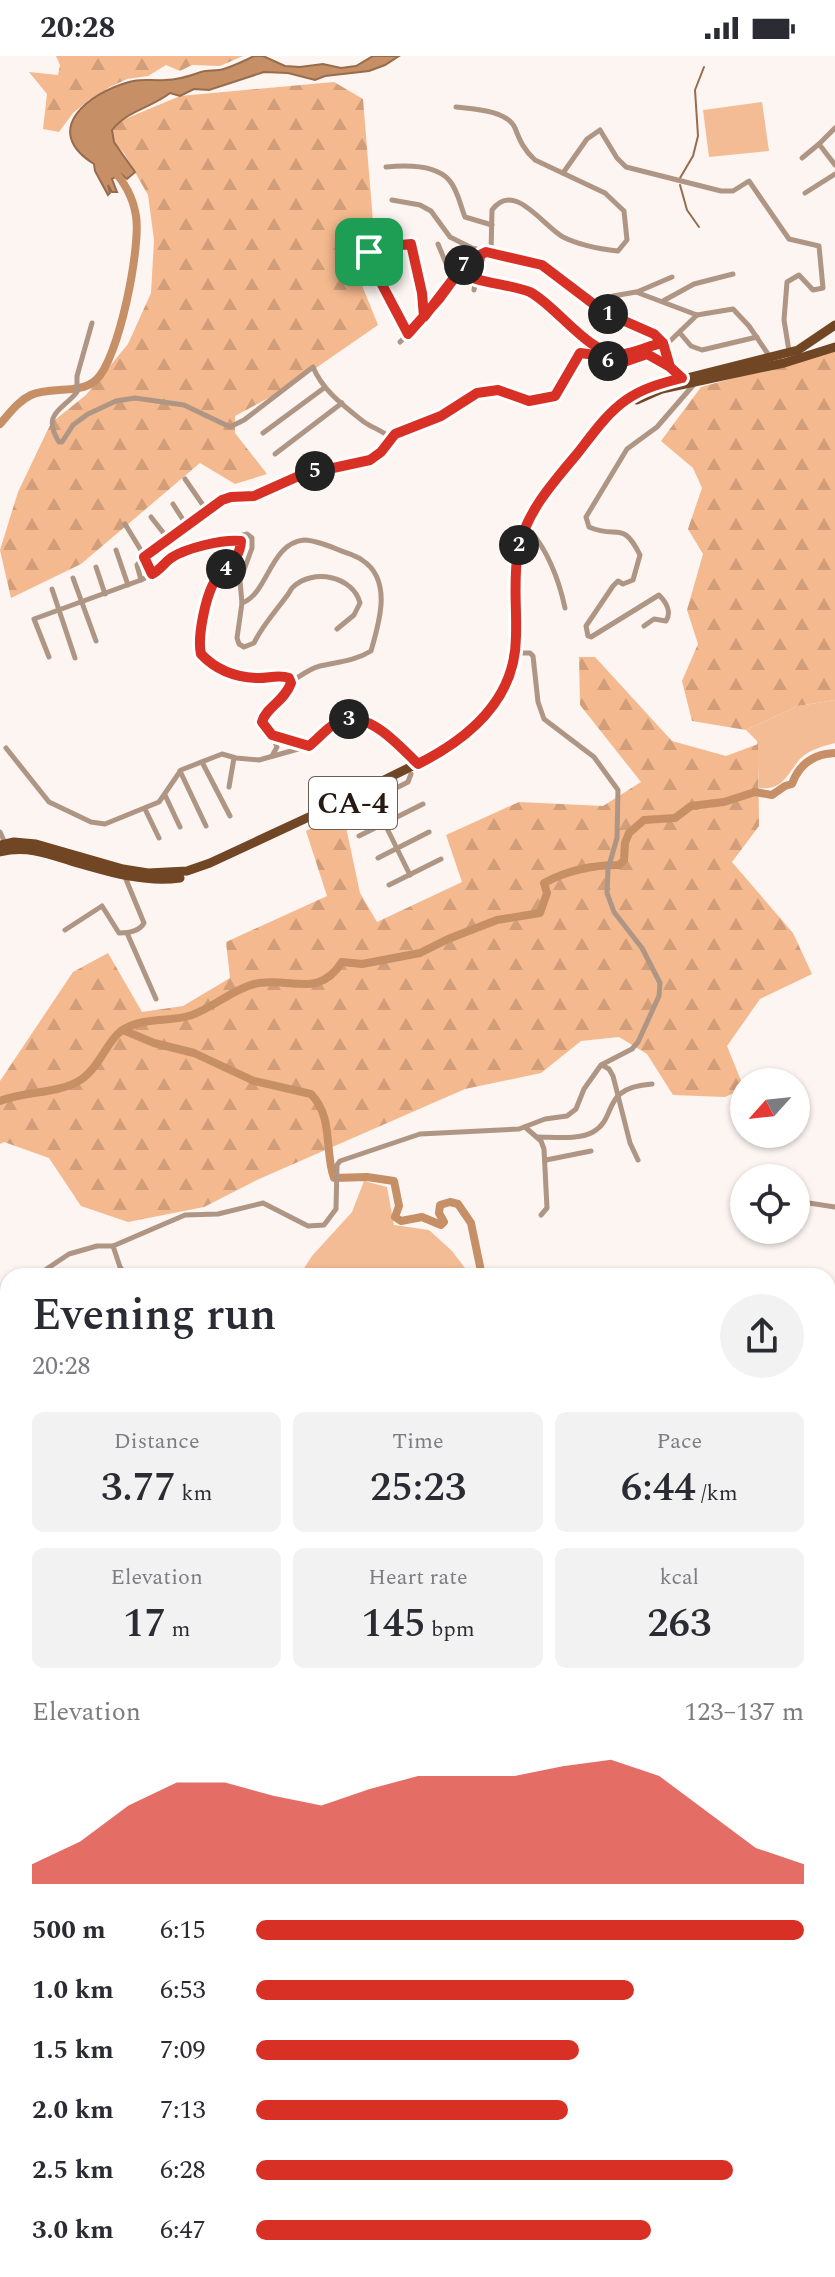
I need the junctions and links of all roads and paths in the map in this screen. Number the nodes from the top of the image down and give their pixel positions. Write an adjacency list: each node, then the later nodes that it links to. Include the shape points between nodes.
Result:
1 (456, 107): 7 (street, via 506,118 535,160)
2 (835, 128): 3 (street)
3 (819, 144): 4 (street); 5 (street)
4 (802, 158)
5 (835, 165)
6 (386, 167): 11 (street, via 414,165 441,173 456,191 465,217)
7 (563, 173): 11 (street, via 605,193 624,211 627,240 618,251 566,238 543,217 510,199 492,210); 33 (street, via 600,130 626,167 721,191 733,191 749,181 789,239 819,246 823,288 813,290 799,275 787,282 784,320)
8 (835, 174): 9 (street)
9 (805, 193)
10 (392, 200): 13 (street, via 420,205 450,237)
11 (492, 225): 13 (street)
12 (438, 244): 17 (street)
13 (488, 252): 14 (street); 22 (street, via 542,265)
14 (480, 257): 17 (street, via 466,262); 18 (street)
15 (733, 274): 21 (street, via 694,284)
16 (672, 277): 20 (street)
17 (452, 279): 24 (street)
18 (476, 279): 19 (street); 31 (street, via 532,293 583,338 620,355)
19 (474, 290)
20 (636, 292): 21 (street); 22 (street, via 613,296)
21 (662, 301): 23 (street)
22 (604, 312): 31 (street)
23 (697, 315): 27 (street); 29 (street, via 733,309)
24 (424, 317): 28 (street); 28 (street, via 411,244 369,252)
25 (92, 323): 38 (street, via 77,392 53,415 59,442 80,419 116,401 135,398 184,405 230,427 313,367)
26 (835, 325): 33 (main road, CA-4)
27 (680, 333): 29 (street, via 702,350); 31 (street)
28 (408, 334): 30 (street)
29 (757, 337): 34 (street)
30 (400, 342)
31 (663, 343): 35 (street)
32 (835, 347): 37 (main road, CA-4)
33 (789, 352): 34 (main road, CA-4)
34 (771, 358): 36 (main road, CA-4)
35 (670, 367): 36 (street); 41 (street, via 647,354 618,364 580,353 555,396 529,401 498,390 477,393)
36 (682, 378): 65 (main road, CA-4, via 643,390 612,410 542,496 519,547)
37 (697, 381): 49 (main road, CA-4, via 654,392 621,410 556,486); 66 (street, via 657,427 627,449 586,517 589,527 600,532 629,535 640,555 633,580 613,586 586,626 588,636 659,595 668,617)
38 (324, 388): 39 (street); 40 (street)
39 (342, 403): 41 (street); 42 (street)
40 (263, 433)
41 (391, 438): 45 (street, via 370,460 301,475 254,496 231,497)
42 (275, 454)
43 (185, 479): 45 (street)
44 (173, 504): 48 (street)
45 (207, 511): 48 (street)
46 (151, 517): 50 (street)
47 (125, 524): 53 (street)
48 (187, 526): 50 (street)
49 (530, 530): 63 (street, via 560,583); 65 (main road, CA-4)
50 (169, 540): 53 (street)
51 (241, 541): 55 (street, via 182,553); 62 (street, via 243,535 252,538 240,581); 73 (street, via 236,559 211,589 200,650 206,660 229,673 284,676)
52 (116, 550): 58 (street)
53 (144, 557): 55 (street); 57 (street, via 137,565)
54 (96, 567): 60 (street)
55 (152, 574): 57 (street)
56 (73, 578): 61 (street)
57 (141, 580): 58 (street)
58 (128, 585): 60 (street)
59 (52, 589): 64 (street)
60 (105, 594): 61 (street)
61 (81, 601): 64 (street); 68 (street)
62 (242, 603): 67 (street, via 237,638 244,647 254,643 292,587 330,576 353,590 360,603); 73 (street, via 254,596 287,545 296,542 334,548 363,560 370,569 382,606 371,651 318,666)
63 (565, 608)
64 (58, 610): 71 (street, via 34,619); 72 (street)
65 (519, 619): 69 (main road, CA-4)
66 (644, 626)
67 (337, 629)
68 (96, 641)
69 (519, 641): 70 (main road, CA-4); 80 (main road, CA-4, via 510,674 490,711 460,741)
70 (521, 653): 82 (main road, CA-4, via 514,680 493,717 462,746); 107 (street, via 533,656 544,719 594,757 618,790 617,838 607,888 612,909 660,983 634,1048)
71 (49, 657)
72 (75, 658)
73 (291, 682): 74 (street, via 281,702 264,715 262,722)
74 (272, 735): 75 (street); 77 (street, via 277,747)
75 (309, 746): 77 (street); 80 (street, via 332,725 359,720 376,727)
76 (6, 748): 88 (street, via 42,797 91,822 105,824)
77 (271, 757): 78 (street)
78 (234, 758): 79 (street, via 222,754); 83 (street)
79 (202, 762): 81 (street); 89 (street)
80 (418, 764): 101 (main road, CA-4, via 195,869)
81 (180, 771): 84 (street); 91 (street)
82 (411, 774): 85 (street, via 408,782); 87 (main road, CA-4)
83 (229, 787)
84 (164, 795): 88 (street); 92 (street)
85 (373, 800): 87 (street); 90 (street)
86 (423, 804): 90 (street)
87 (346, 806): 101 (main road, CA-4, via 204,872 165,880)
88 (145, 809): 96 (street)
89 (230, 816)
90 (385, 823): 95 (street); 98 (street)
91 (206, 826)
92 (180, 827)
93 (0, 832): 97 (street)
94 (429, 832): 98 (street)
95 (359, 836)
96 (159, 838)
97 (2, 847): 101 (main road, CA-4, via 70,857)
98 (397, 849): 99 (street); 102 (street)
99 (378, 858)
100 (441, 859): 102 (street)
101 (123, 873): 105 (street, via 144,923)
102 (410, 875): 103 (street)
103 (389, 885)
104 (65, 930): 105 (street, via 102,906 119,933)
105 (127, 933): 106 (street)
106 (156, 999)
107 (601, 1065): 109 (street, via 609,1069); 110 (street, via 573,1112)
108 (652, 1084): 109 (street)
109 (618, 1094): 111 (street, via 591,1133); 114 (street)
110 (525, 1127): 111 (street); 118 (street, via 420,1134 340,1161 336,1209 324,1225 308,1226 263,1203 218,1214 185,1215)
111 (537, 1137): 113 (street)
112 (591, 1151): 113 (street)
113 (546, 1160): 117 (street, via 547,1208)
114 (638, 1160)
115 (810, 1203): 116 (street)
116 (835, 1207)
117 (541, 1215)
118 (113, 1246): 119 (street, via 69,1254); 120 (street)
119 (48, 1268)
120 (121, 1268)

